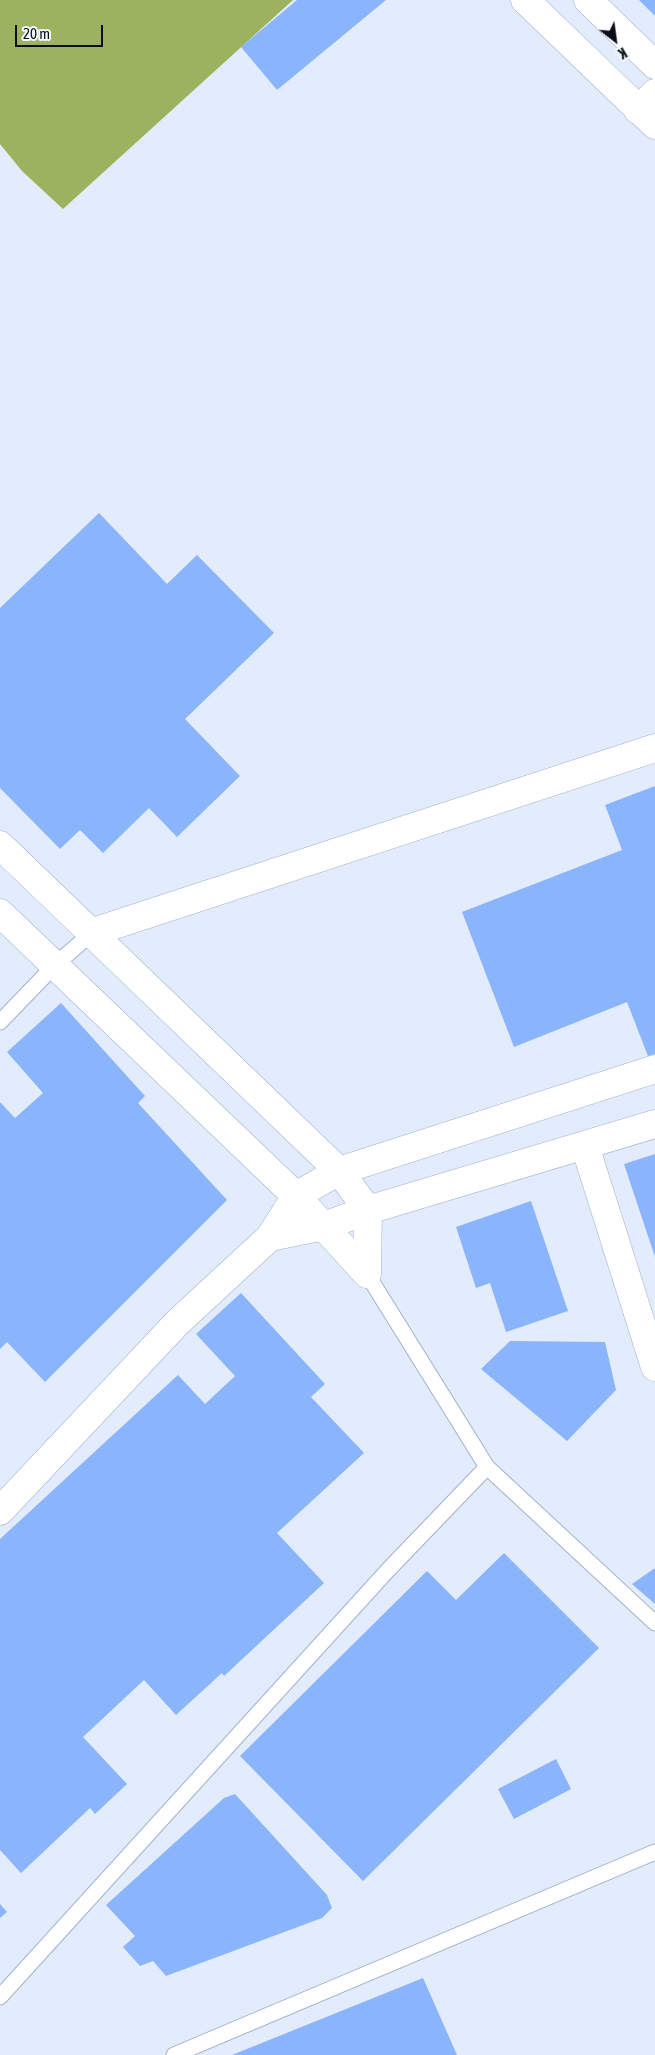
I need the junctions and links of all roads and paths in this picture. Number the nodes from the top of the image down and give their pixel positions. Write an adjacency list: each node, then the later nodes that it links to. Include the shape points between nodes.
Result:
1 (525, 0): 4 (street)
2 (588, 0): 3 (street)
3 (655, 65)
4 (650, 109)
5 (655, 748): 8 (street)
6 (0, 845): 8 (street)
7 (0, 913): 9 (street)
8 (93, 932): 9 (lane); 14 (street)
9 (55, 965): 10 (lane); 15 (street)
10 (0, 1022)
11 (655, 1069): 14 (street)
12 (655, 1124): 13 (street)
13 (585, 1146): 16 (street); 20 (street)
14 (339, 1171): 15 (street); 16 (street)
15 (296, 1196): 17 (street); 18 (street)
16 (368, 1210): 17 (street); 19 (street)
17 (324, 1226): 18 (street); 19 (street)
18 (270, 1237): 22 (street, via 178,1322)
19 (367, 1274): 21 (lane)
20 (655, 1367)
21 (487, 1467): 23 (lane); 25 (lane, via 388,1570)
22 (0, 1512)
23 (655, 1623)
24 (655, 1852): 26 (lane)
25 (0, 1997)
26 (174, 2055)

